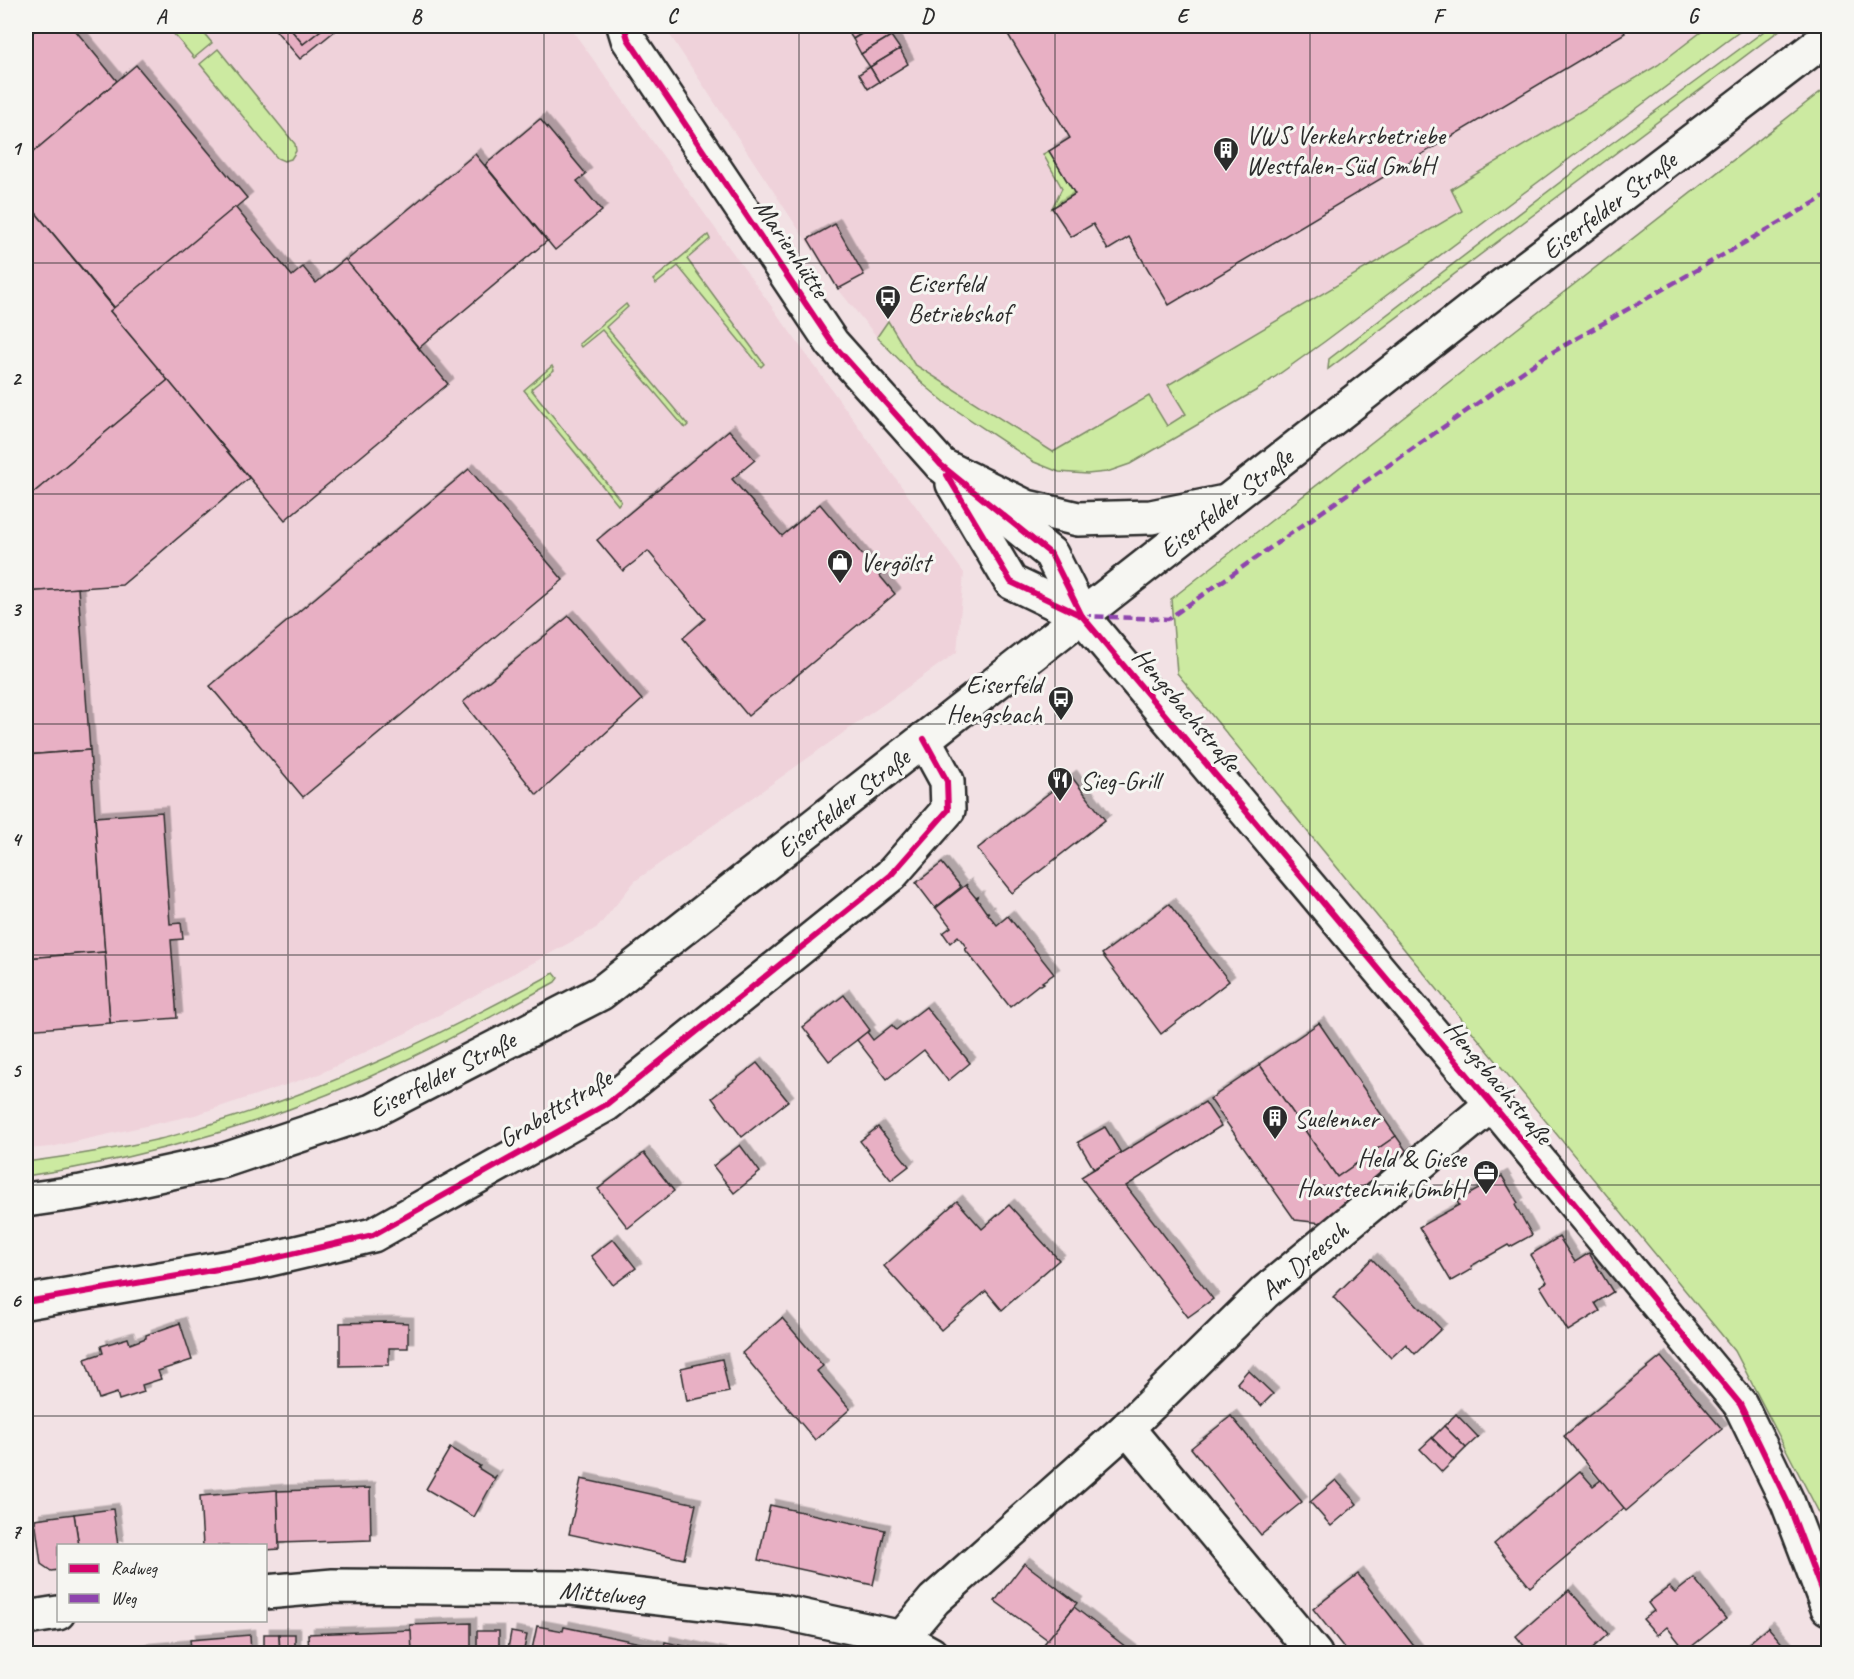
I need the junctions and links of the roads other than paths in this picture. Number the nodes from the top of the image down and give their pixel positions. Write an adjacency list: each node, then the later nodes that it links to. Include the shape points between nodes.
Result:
1 (621, 30): 3 (street, Marienhütte, via 831,343)
2 (1828, 37): 4 (street, Eiserfelder Straße)
3 (941, 465): 4 (street, via 1027,507 1078,519 1151,517); 5 (street, Marienhütte, via 1052,554); 5 (street, Marienhütte, via 1011,582)
4 (1228, 501): 5 (street, Eiserfelder Straße)
5 (1082, 616): 6 (street, Eiserfelder Straße); 7 (street, Hengsbachstraße)
6 (924, 740): 8 (street, Eiserfelder Straße, via 601,993 372,1111 222,1161); 9 (street, Grabettstraße, via 947,781 948,810 891,875 607,1104 373,1235 253,1263)
7 (1492, 1104): 10 (street, Am Dreesch, via 1265,1292); 12 (street, Hengsbachstraße, via 1740,1404 1788,1503)
8 (26, 1200)
9 (26, 1302)
10 (1127, 1428): 15 (street, Am Dreesch, via 934,1600); 17 (street)
11 (267, 1592): 15 (street, Mittelweg, via 333,1586 571,1588 782,1612)
12 (1828, 1608)
13 (57, 1613): 14 (street)
14 (26, 1618)
15 (902, 1638): 16 (street, Mittelweg)
16 (931, 1653)
17 (1315, 1653)

